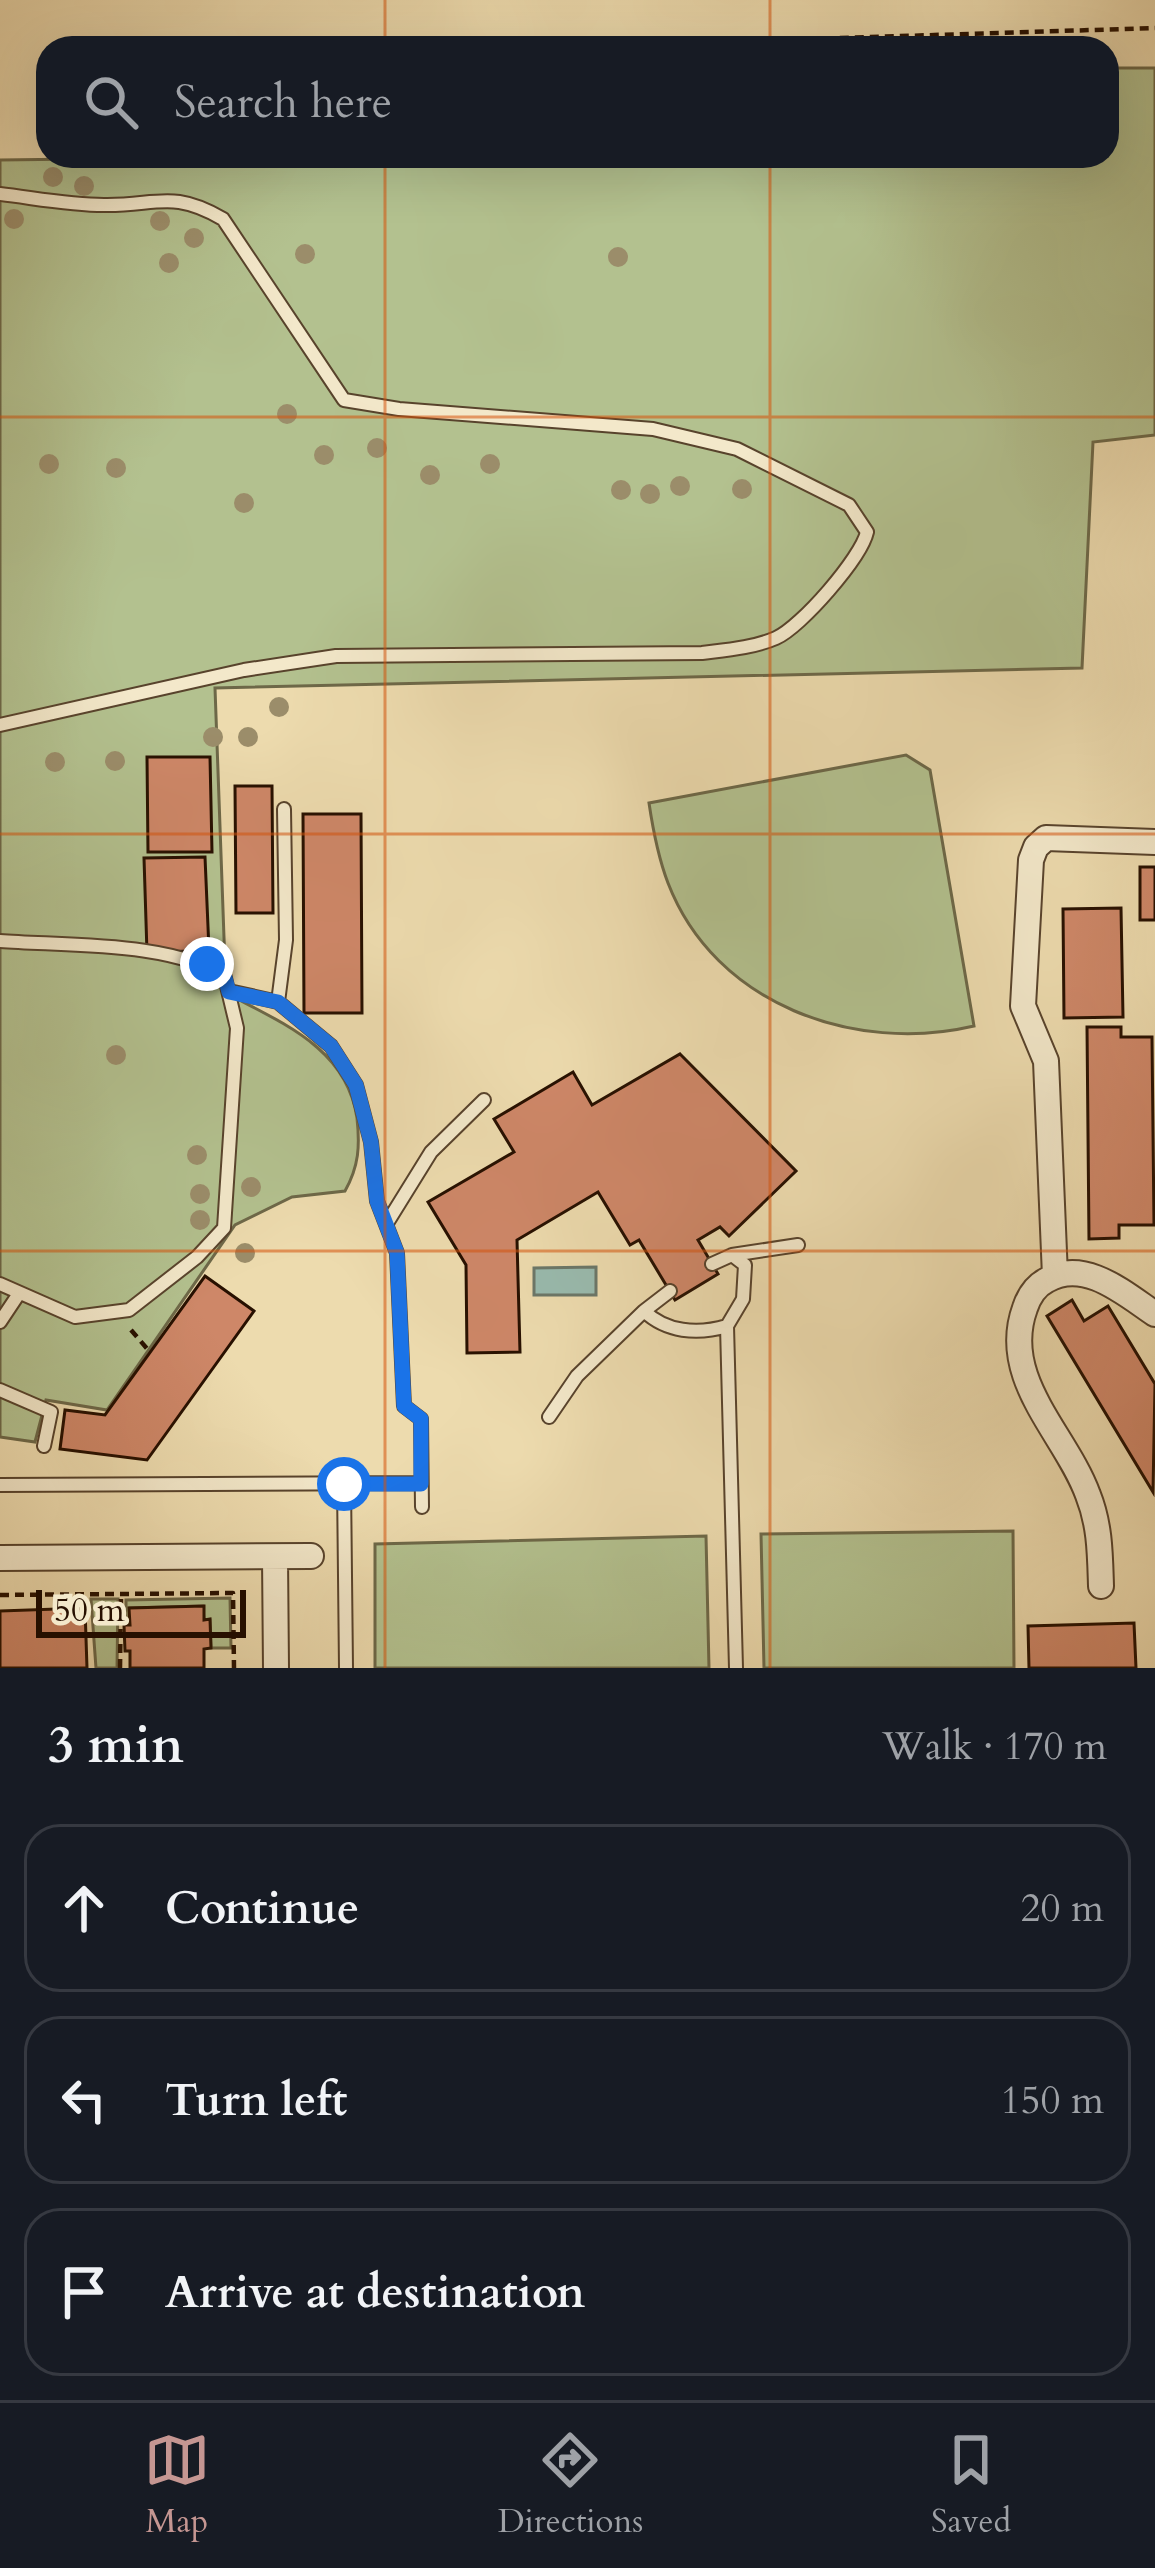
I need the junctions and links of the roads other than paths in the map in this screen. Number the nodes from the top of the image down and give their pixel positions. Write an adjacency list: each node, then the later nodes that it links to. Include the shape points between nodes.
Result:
1 (0, 194): 2 (lane, via 106,205 172,199 223,219 344,400 653,429 737,449 849,505 867,532 800,621 778,638 741,647 336,656)
2 (0, 724)
3 (284, 808): 7 (lane, via 286,940)
4 (1155, 842): 13 (street, via 1046,838 1031,860 1023,1006 1046,1061)
5 (0, 941): 6 (lane, via 207,964)
6 (229, 992): 7 (lane); 16 (lane, via 236,1028 224,1228 129,1310 75,1317)
7 (278, 1002): 9 (lane, via 331,1046 356,1085)
8 (484, 1100): 9 (lane, via 431,1152)
9 (387, 1223): 25 (lane, via 397,1253 404,1406 421,1419)
10 (798, 1245): 11 (lane)
11 (732, 1255): 12 (lane); 20 (lane, via 745,1265 746,1284)
12 (712, 1264)
13 (1054, 1276): 18 (street, via 1108,1282); 31 (street, via 1027,1302 1020,1357 1087,1490 1100,1529)
14 (0, 1284): 16 (lane)
15 (670, 1291): 17 (lane)
16 (18, 1295): 19 (lane)
17 (644, 1310): 20 (lane, via 659,1325); 22 (lane, via 577,1376)
18 (1155, 1314)
19 (0, 1322)
20 (727, 1325): 34 (lane)
21 (0, 1390): 23 (lane, via 51,1412)
22 (549, 1417)
23 (44, 1446)
24 (344, 1484): 25 (lane); 26 (lane); 33 (lane)
25 (421, 1484): 27 (lane)
26 (0, 1485)
27 (422, 1508)
28 (311, 1556): 29 (street)
29 (275, 1557): 30 (street); 32 (street)
30 (0, 1558)
31 (1101, 1586)
32 (276, 1668)
33 (346, 1668)
34 (736, 1668)

